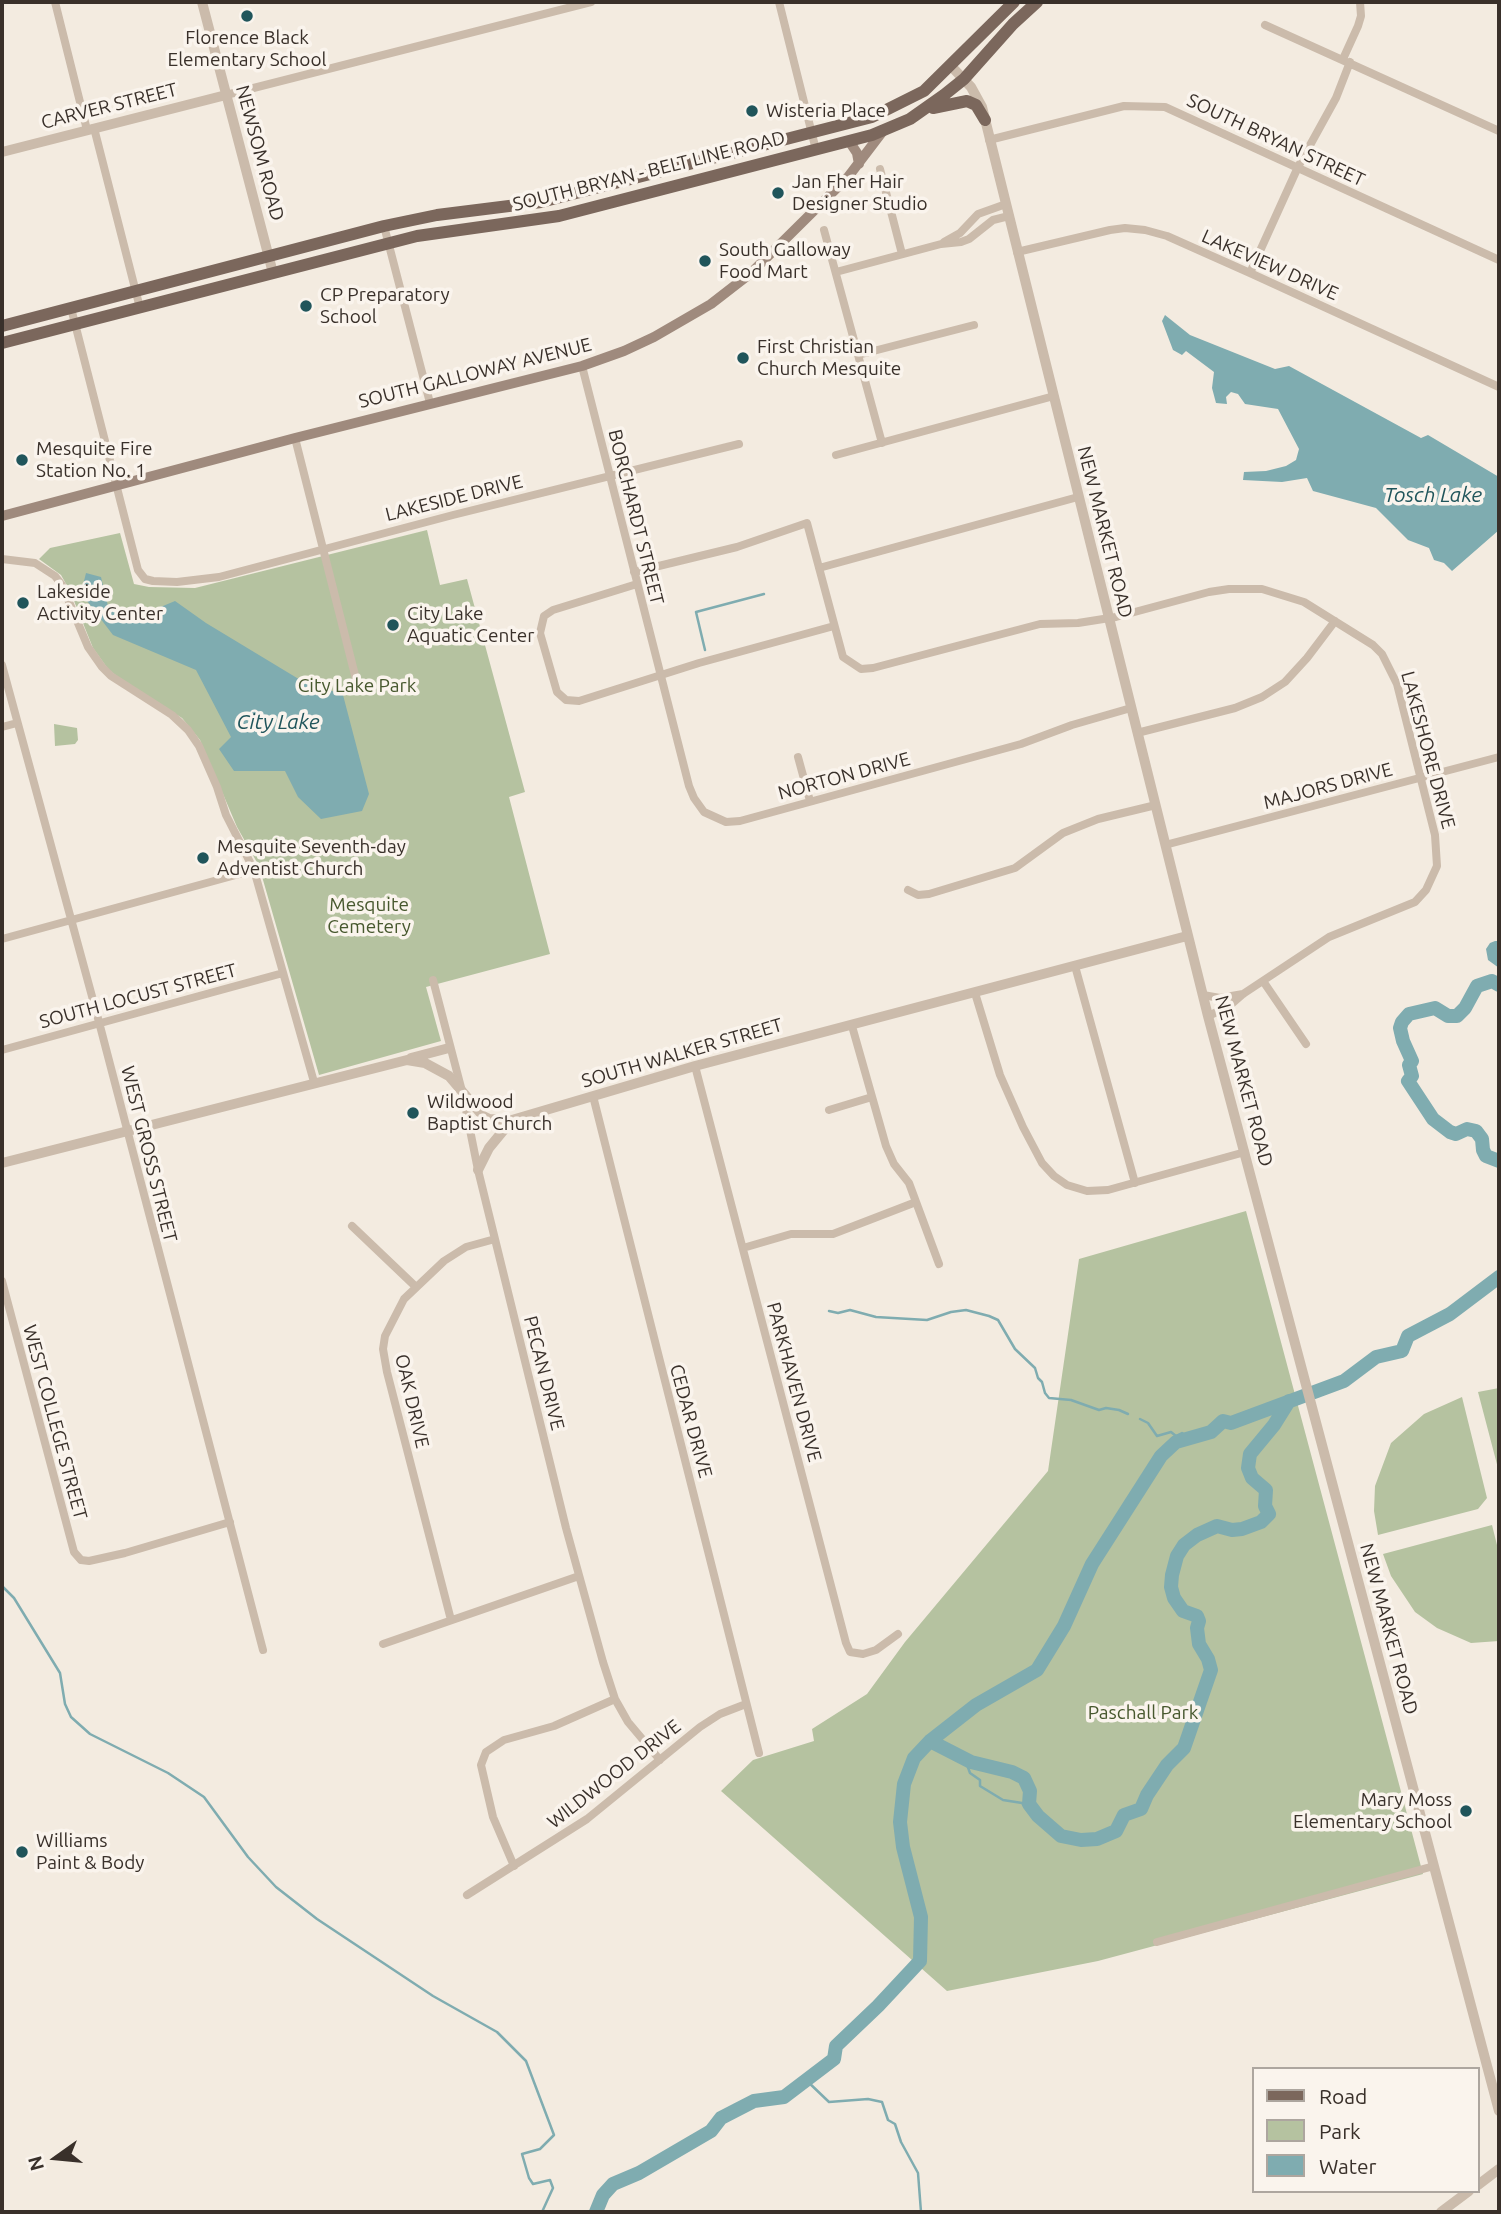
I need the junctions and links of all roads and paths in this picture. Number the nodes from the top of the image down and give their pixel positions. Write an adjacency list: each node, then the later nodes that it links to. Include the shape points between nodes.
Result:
1 (55, 2): 16 (street)
2 (202, 2): 13 (street, NEWSOM ROAD)
3 (591, 2): 13 (street, CARVER STREET)
4 (779, 2): 19 (street)
5 (1014, 2): 10 (main road, SOUTH BRYAN - BELT LINE ROAD)
6 (1037, 2): 11 (main road, SOUTH BRYAN - BELT LINE ROAD)
7 (1360, 2): 9 (street)
8 (1265, 24): 9 (street)
9 (1347, 61): 18 (street); 26 (street, via 1336,98)
10 (951, 66): 11 (street, NEW MARKET ROAD); 12 (main road, SOUTH BRYAN - BELT LINE ROAD)
11 (964, 79): 14 (main road, SOUTH BRYAN - BELT LINE ROAD); 15 (street, NEW MARKET ROAD, via 978,96)
12 (924, 91): 17 (main road, via 885,121); 19 (main road, SOUTH BRYAN - BELT LINE ROAD, via 872,117)
13 (226, 95): 16 (street, CARVER STREET); 37 (street, NEWSOM ROAD)
14 (920, 113): 15 (main road, via 967,101 976,105); 17 (main road, SOUTH BRYAN - BELT LINE ROAD)
15 (985, 120): 20 (street, NEW MARKET ROAD)
16 (90, 129): 23 (street, CARVER STREET); 43 (street)
17 (883, 131): 21 (main road, SOUTH BRYAN - BELT LINE ROAD); 25 (main road, SOUTH GALLOWAY AVENUE)
18 (1499, 131)
19 (812, 134): 22 (street); 24 (main road, SOUTH BRYAN - BELT LINE ROAD)
20 (989, 140): 26 (street, SOUTH BRYAN STREET, via 1143,105 1185,114); 29 (street, NEW MARKET ROAD)
21 (849, 141): 22 (main road, SOUTH BRYAN - BELT LINE ROAD); 25 (main road)
22 (816, 150): 28 (main road, SOUTH BRYAN - BELT LINE ROAD)
23 (2, 152)
24 (721, 157): 28 (main road); 31 (main road, SOUTH BRYAN - BELT LINE ROAD, via 541,202)
25 (859, 164): 52 (main road, SOUTH GALLOWAY AVENUE, via 731,290 654,337)
26 (1298, 167): 38 (street, SOUTH BRYAN STREET); 41 (street)
27 (880, 169): 36 (street)
28 (725, 174): 33 (main road, SOUTH BRYAN - BELT LINE ROAD, via 559,216)
29 (1006, 204): 30 (street, NEW MARKET ROAD); 34 (street, via 978,215)
30 (1009, 216): 34 (street, via 988,223 969,239); 35 (street, NEW MARKET ROAD)
31 (384, 226): 33 (street); 37 (main road, SOUTH BRYAN - BELT LINE ROAD)
32 (824, 230): 39 (street)
33 (388, 243): 40 (main road, SOUTH BRYAN - BELT LINE ROAD); 55 (street)
34 (941, 244): 36 (street)
35 (1017, 252): 41 (street, LAKEVIEW DRIVE, via 1125,228 1167,236); 54 (street, NEW MARKET ROAD)
36 (902, 254): 39 (street)
37 (268, 256): 40 (street, NEWSOM ROAD); 42 (main road, SOUTH BRYAN - BELT LINE ROAD)
38 (1499, 260)
39 (836, 272): 51 (street)
40 (273, 273): 44 (main road, SOUTH BRYAN - BELT LINE ROAD)
41 (1250, 273): 53 (street, LAKEVIEW DRIVE)
42 (193, 276): 43 (main road, SOUTH BRYAN - BELT LINE ROAD); 44 (main road)
43 (135, 291): 45 (main road, SOUTH BRYAN - BELT LINE ROAD); 46 (street)
44 (198, 293): 46 (main road, SOUTH BRYAN - BELT LINE ROAD)
45 (71, 308): 47 (street); 49 (main road, SOUTH BRYAN - BELT LINE ROAD)
46 (140, 308): 47 (main road, SOUTH BRYAN - BELT LINE ROAD)
47 (75, 325): 50 (main road, SOUTH BRYAN - BELT LINE ROAD); 61 (street)
48 (974, 325): 51 (street)
49 (2, 326)
50 (2, 344)
51 (859, 355): 58 (street)
52 (582, 366): 55 (main road, SOUTH GALLOWAY AVENUE); 60 (street, BORCHARDT STREET)
53 (1499, 387)
54 (1054, 397): 58 (street); 62 (street, NEW MARKET ROAD)
55 (430, 403): 56 (main road, SOUTH GALLOWAY AVENUE)
56 (295, 438): 61 (main road, SOUTH GALLOWAY AVENUE); 64 (street)
57 (739, 443): 60 (street, LAKESIDE DRIVE)
58 (882, 443): 59 (street)
59 (836, 455)
60 (610, 475): 64 (street, LAKESIDE DRIVE); 67 (street, BORCHARDT STREET)
61 (115, 487): 63 (main road, SOUTH GALLOWAY AVENUE); 64 (street, LAKESIDE DRIVE, via 141,575 153,581 219,577)
62 (1078, 497): 66 (street); 69 (street, NEW MARKET ROAD)
63 (2, 516)
64 (323, 548): 74 (street)
65 (2, 559): 85 (street, via 35,563 55,576 102,667 188,730)
66 (819, 568): 67 (street, LAKESHORE DRIVE, via 807,523 737,547); 71 (street, LAKESHORE DRIVE)
67 (634, 572): 68 (street, BORCHARDT STREET)
68 (637, 583): 73 (street, BORCHARDT STREET); 73 (street, via 553,610 544,616 540,634 557,692 566,700 579,701)
69 (1108, 618): 70 (street, LAKESHORE DRIVE, via 1209,592 1249,588 1304,602); 71 (street, LAKESHORE DRIVE, via 1040,624 861,669 843,657); 75 (street, NEW MARKET ROAD)
70 (1335, 621): 78 (street, via 1286,682 1262,696 1235,708); 81 (street, LAKESHORE DRIVE, via 1382,654 1397,684)
71 (834, 626): 73 (street)
72 (2, 665): 76 (street, WEST GROSS STREET)
73 (659, 675): 82 (street, NORTON DRIVE, via 689,786 704,812 726,822 740,821)
74 (358, 687)
75 (1131, 708): 78 (street, NEW MARKET ROAD); 82 (street, NORTON DRIVE, via 1021,744)
76 (18, 723): 77 (street); 87 (street, WEST GROSS STREET)
77 (2, 727)
78 (1137, 733): 83 (street, NEW MARKET ROAD)
79 (798, 757): 82 (street)
80 (1499, 757): 81 (street, MAJORS DRIVE)
81 (1422, 778): 84 (street, MAJORS DRIVE); 93 (street, LAKESHORE DRIVE, via 1437,850 1437,866 1426,890 1415,902 1329,937)
82 (810, 802)
83 (1156, 805): 84 (street, NEW MARKET ROAD); 86 (street, via 1063,833 1015,868 929,894)
84 (1165, 845): 88 (street, NEW MARKET ROAD)
85 (254, 870): 87 (street); 91 (street)
86 (908, 890)
87 (71, 920): 89 (street); 98 (street, WEST GROSS STREET)
88 (1187, 936): 90 (street, SOUTH WALKER STREET); 96 (street, NEW MARKET ROAD)
89 (2, 939)
90 (1075, 966): 94 (street, SOUTH WALKER STREET); 115 (street)
91 (283, 973): 98 (street, SOUTH LOCUST STREET); 105 (street)
92 (433, 980): 101 (street, PECAN DRIVE)
93 (1263, 981): 95 (street, LAKESHORE DRIVE); 100 (street)
94 (975, 993): 99 (street, SOUTH WALKER STREET); 115 (street, via 1000,1075 1042,1163 1067,1185 1087,1191)
95 (1243, 994): 96 (street, LAKESHORE DRIVE); 97 (street, LAKESHORE DRIVE)
96 (1203, 995): 97 (street, NEW MARKET ROAD)
97 (1208, 1016): 112 (street, NEW MARKET ROAD)
98 (99, 1023): 102 (street, SOUTH LOCUST STREET); 111 (street, WEST GROSS STREET)
99 (852, 1026): 104 (street, SOUTH WALKER STREET); 108 (street)
100 (1306, 1044)
101 (449, 1048): 103 (street); 106 (street, PECAN DRIVE)
102 (2, 1050)
103 (407, 1059): 105 (street); 106 (street, SOUTH WALKER STREET, via 449,1076)
104 (695, 1066): 107 (street, SOUTH WALKER STREET); 119 (street, PARKHAVEN DRIVE)
105 (314, 1082): 111 (street)
106 (463, 1095): 110 (street, SOUTH WALKER STREET, via 483,1116); 114 (street, PECAN DRIVE)
107 (593, 1096): 110 (street, SOUTH WALKER STREET); 131 (street, CEDAR DRIVE)
108 (872, 1097): 109 (street); 116 (street, via 886,1146)
109 (830, 1110)
110 (512, 1120): 114 (street)
111 (127, 1130): 113 (street); 124 (street, WEST GROSS STREET)
112 (1245, 1152): 115 (street); 135 (street, NEW MARKET ROAD)
113 (2, 1163)
114 (478, 1170): 118 (street, PECAN DRIVE)
115 (1135, 1183)
116 (916, 1202): 119 (street, via 833,1234 791,1234); 120 (street)
117 (352, 1226): 122 (street)
118 (495, 1239): 122 (street, OAK DRIVE, via 466,1247); 125 (street, PECAN DRIVE)
119 (743, 1248): 127 (street, PARKHAVEN DRIVE, via 846,1643 850,1652 863,1654)
120 (939, 1264)
121 (2, 1281): 123 (street, WEST COLLEGE STREET)
122 (416, 1287): 126 (street, OAK DRIVE, via 404,1299 383,1349)
123 (6, 1311): 124 (street, WEST COLLEGE STREET, via 74,1552 81,1560)
124 (230, 1522): 129 (street, WEST GROSS STREET)
125 (579, 1577): 126 (street); 130 (street, PECAN DRIVE)
126 (451, 1620): 128 (street)
127 (898, 1634)
128 (383, 1644)
129 (263, 1650)
130 (615, 1699): 133 (street, PECAN DRIVE, via 636,1734); 134 (street, via 554,1726 504,1740 486,1752 481,1765 490,1807)
131 (746, 1704): 132 (street, CEDAR DRIVE); 133 (street, WILDWOOD DRIVE, via 699,1727)
132 (759, 1753)
133 (660, 1760): 134 (street, WILDWOOD DRIVE, via 587,1819)
134 (514, 1866): 136 (street, WILDWOOD DRIVE)
135 (1434, 1866): 137 (street); 138 (street, NEW MARKET ROAD)
136 (467, 1895)
137 (1157, 1942)
138 (1495, 2081): 139 (street, NEW MARKET ROAD)
139 (1499, 2111)
140 (1499, 2169): 141 (street)
141 (1480, 2183)
142 (1466, 2193): 143 (street)
143 (1441, 2212)

